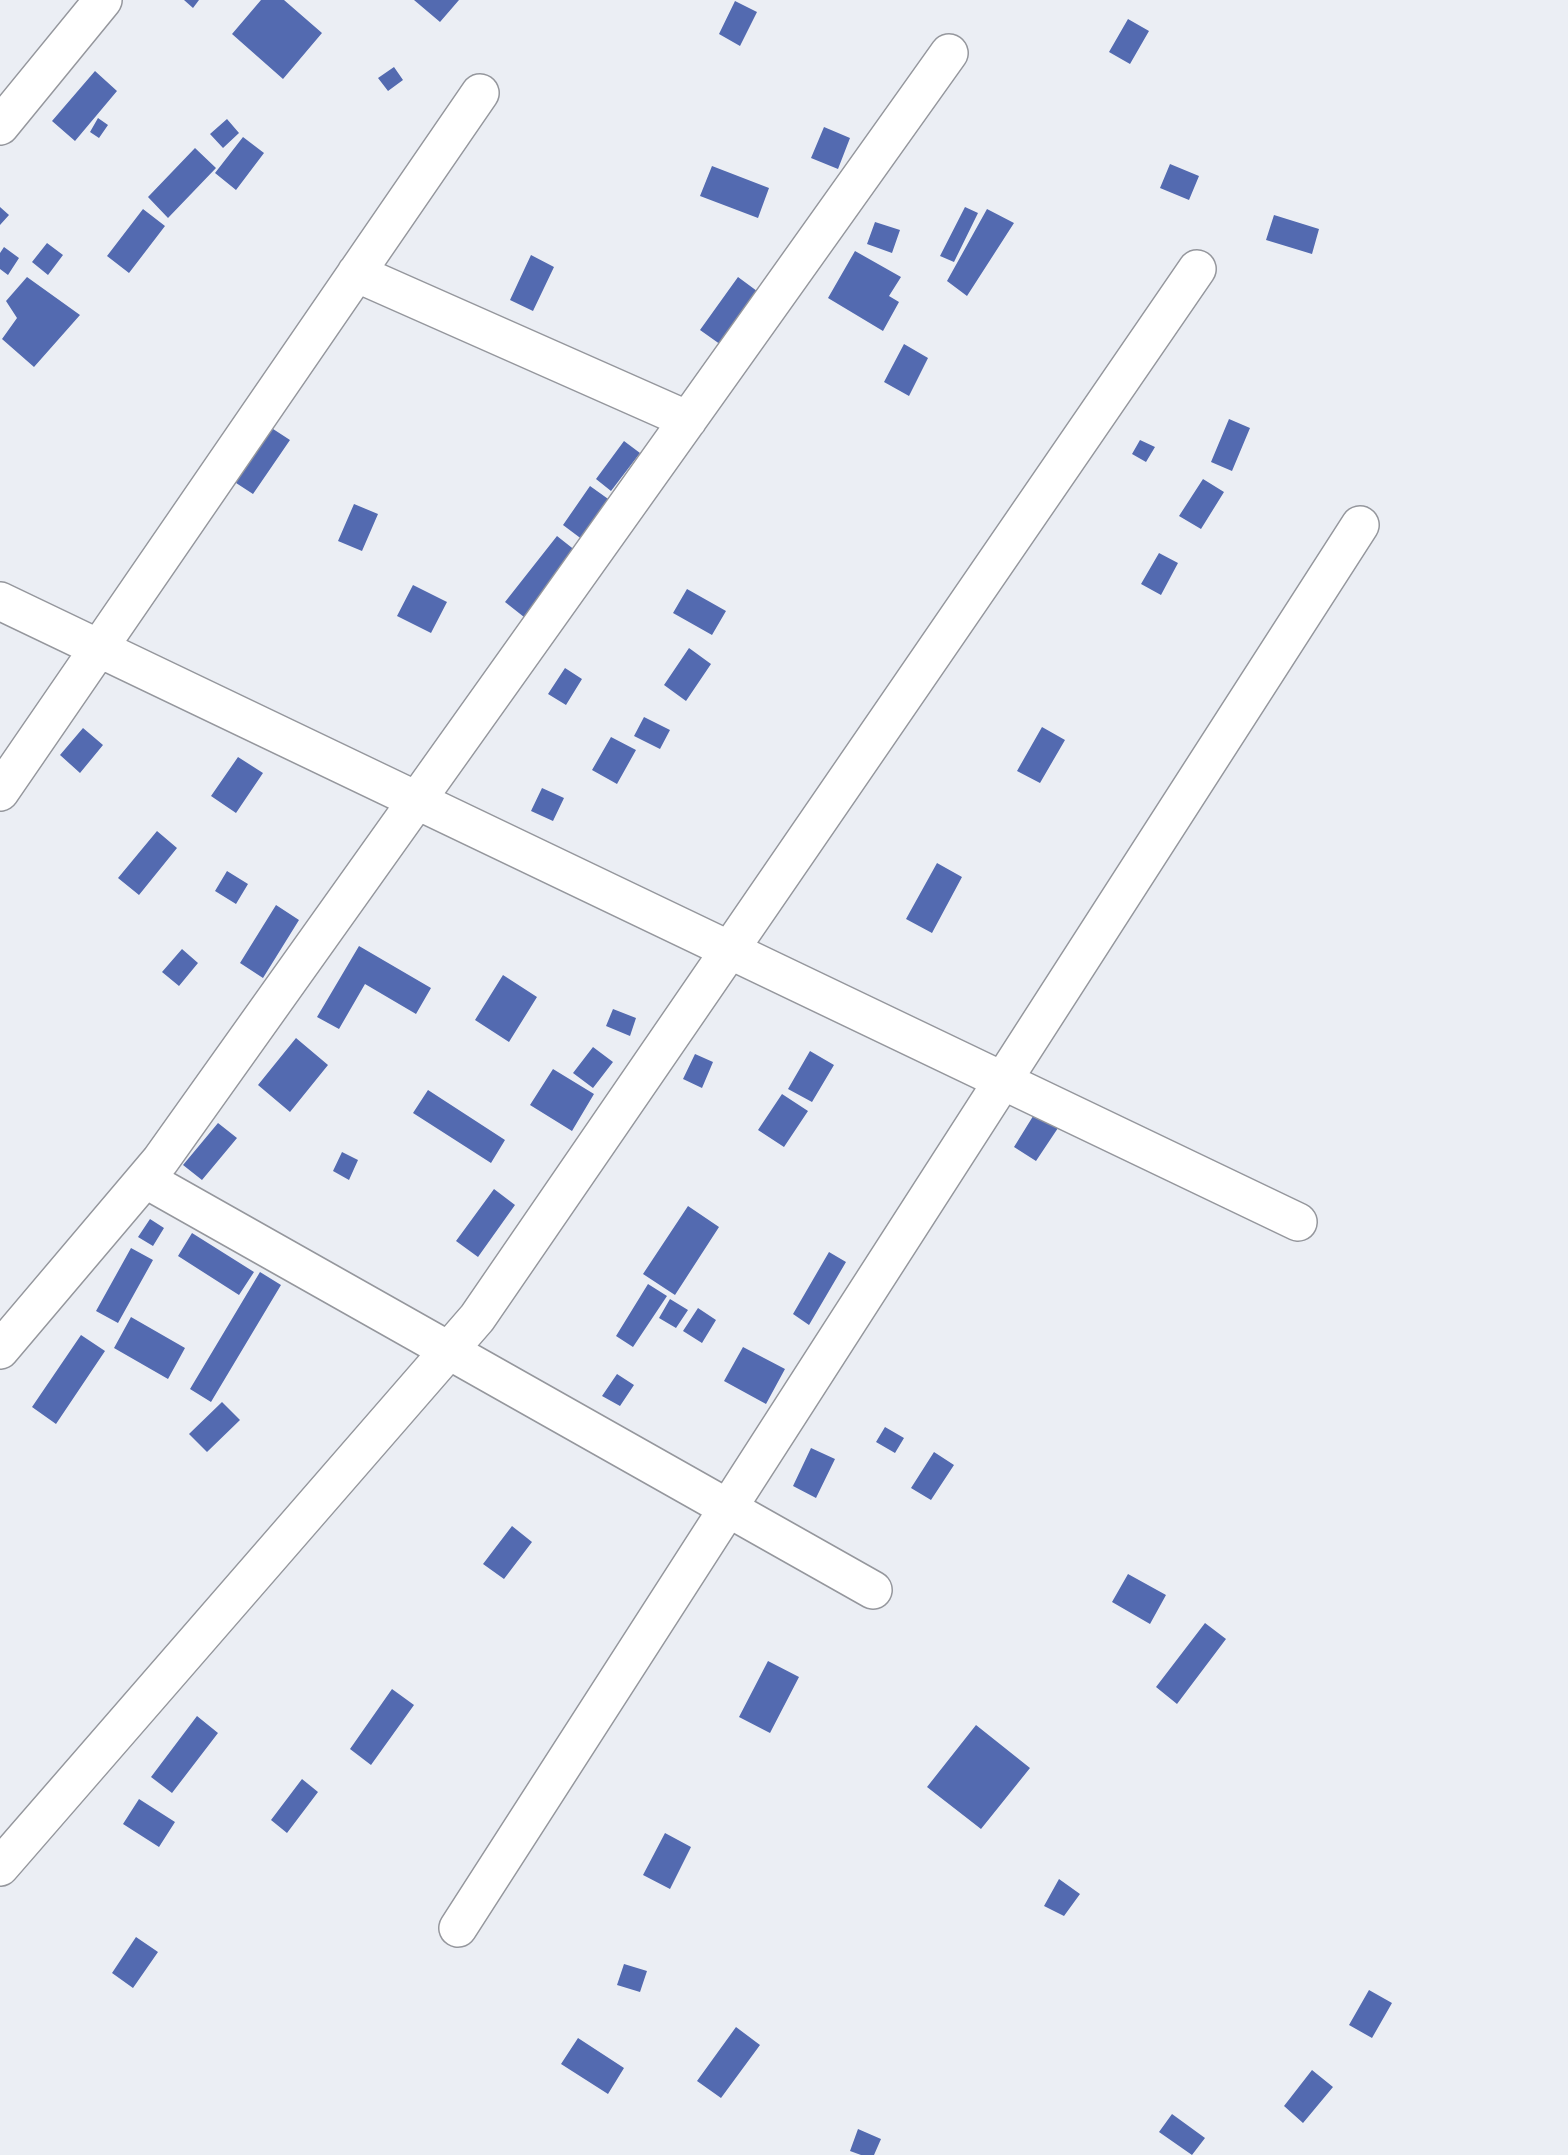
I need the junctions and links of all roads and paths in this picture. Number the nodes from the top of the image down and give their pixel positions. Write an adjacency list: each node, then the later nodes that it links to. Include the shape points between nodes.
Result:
1 (103, 0): 4 (street)
2 (949, 52): 7 (street)
3 (480, 93): 6 (street)
4 (0, 126)
5 (1196, 269): 13 (street)
6 (356, 273): 7 (street); 10 (street)
7 (688, 420): 12 (street)
8 (1360, 525): 14 (street)
9 (0, 601): 10 (street)
10 (99, 649): 11 (street); 12 (street)
11 (0, 792)
12 (417, 801): 13 (street); 15 (street)
13 (729, 950): 14 (street); 18 (street, via 477,1318)
14 (1003, 1081): 16 (street); 19 (street)
15 (145, 1179): 17 (street); 18 (street)
16 (1298, 1222)
17 (0, 1350)
18 (449, 1350): 19 (street); 21 (street)
19 (728, 1508): 20 (street); 22 (street)
20 (873, 1590)
21 (0, 1867)
22 (457, 1928)

